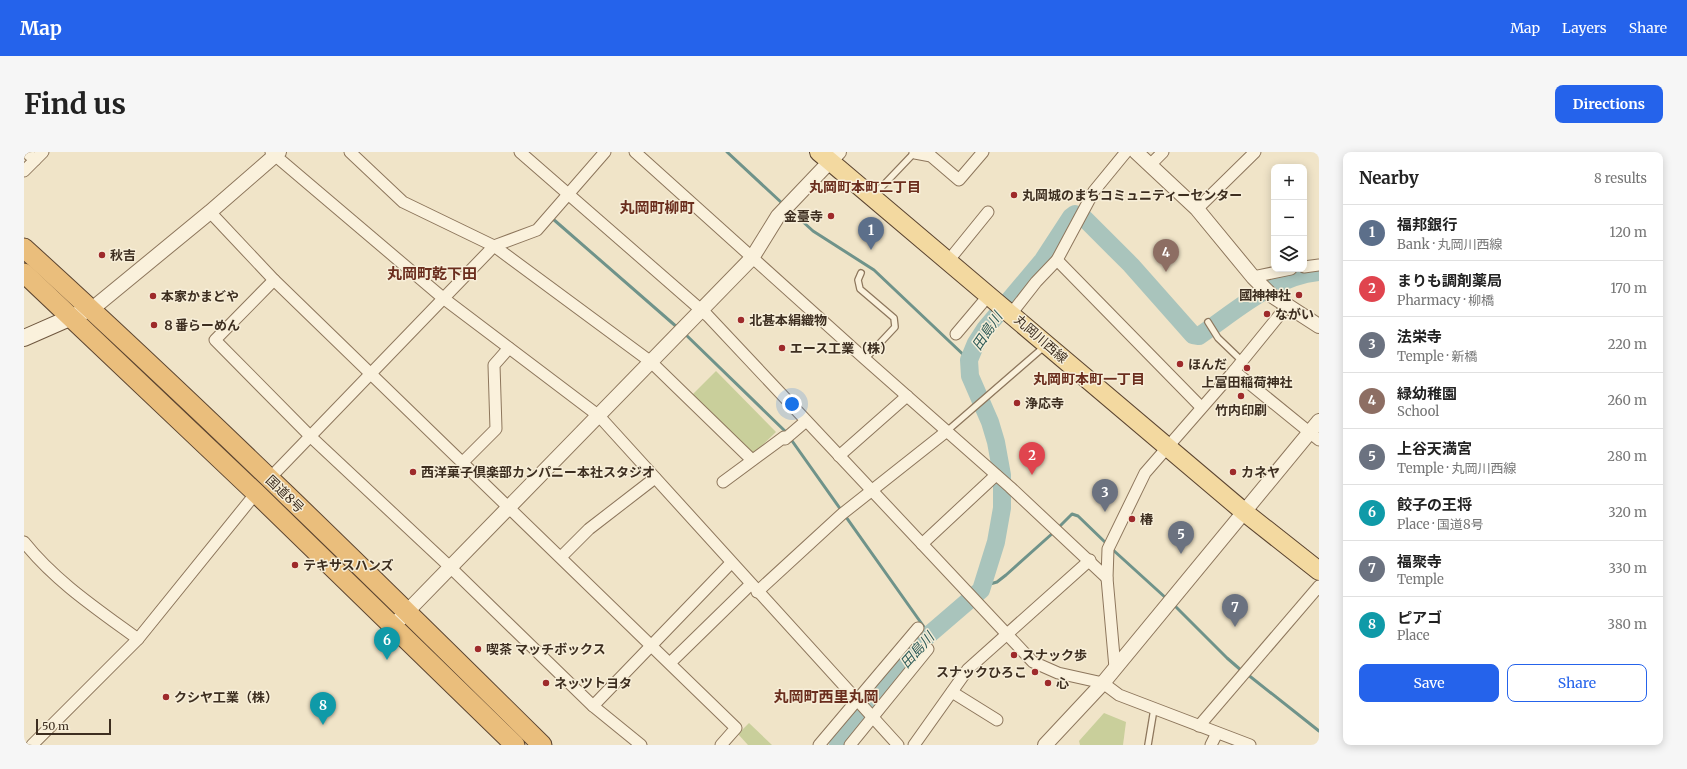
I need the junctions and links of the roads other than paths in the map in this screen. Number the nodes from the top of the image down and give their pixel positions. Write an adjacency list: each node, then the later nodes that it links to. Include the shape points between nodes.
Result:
1 (26, 152): 14 (street)
2 (350, 152): 22 (street, via 403,202)
3 (520, 152): 17 (street)
4 (605, 152): 17 (street)
5 (635, 152): 24 (street)
6 (983, 152): 12 (street, via 959,180 931,156)
7 (1126, 152): 26 (street, via 1094,191)
8 (1136, 152): 15 (street)
9 (1163, 152): 15 (street)
10 (1254, 152): 19 (street)
11 (275, 153): 20 (street); 35 (street)
12 (912, 153): 18 (lane)
13 (829, 155): 18 (main road, 丸岡川西線); 24 (street, via 778,216)
14 (39, 156): 16 (street)
15 (1150, 165): 19 (street)
16 (24, 171)
17 (568, 194): 22 (street, via 537,230); 38 (street)
18 (872, 196): 25 (main road, 丸岡川西線)
19 (1197, 209): 33 (street)
20 (210, 212): 32 (street); 37 (street)
21 (988, 212): 25 (street)
22 (494, 246): 35 (street); 49 (street)
23 (24, 248): 37 (highway, 国道8号)
24 (752, 258): 38 (street); 47 (street)
25 (948, 260): 34 (main road, 丸岡川西線)
26 (1057, 260): 39 (street); 53 (street)
27 (1319, 265): 28 (street)
28 (1307, 267)
29 (24, 272): 40 (highway, 国道8号)
30 (1281, 272): 33 (street)
31 (861, 273): 47 (lane, via 858,280 860,290 894,318 895,327)
32 (274, 280): 51 (street); 58 (street, via 215,340)
33 (1256, 280): 36 (street, via 1271,296)
34 (989, 294): 39 (main road, 丸岡川西線); 43 (street)
35 (443, 298): 46 (street); 51 (street)
36 (1286, 306): 42 (street); 48 (street)
37 (92, 309): 40 (main road); 66 (highway, 国道8号)
38 (701, 311): 49 (street); 55 (street)
39 (1011, 314): 45 (main road, 丸岡川西線)
40 (71, 316): 44 (main road); 69 (highway, 国道8号)
41 (1208, 322): 48 (lane, via 1218,338)
42 (1319, 326)
43 (956, 334)
44 (24, 338)
45 (1046, 344): 57 (lane); 60 (main road, 丸岡川西線)
46 (509, 348): 54 (street); 63 (street, via 494,365 496,429)
47 (865, 360): 52 (street)
48 (1242, 361): 50 (street)
49 (651, 362): 54 (street); 62 (street)
50 (1234, 371): 53 (street); 59 (street)
51 (371, 372): 58 (street); 63 (street)
52 (907, 396): 57 (street); 61 (street)
53 (1201, 407): 60 (street)
54 (599, 416): 65 (street); 70 (street)
55 (806, 421): 61 (street); 62 (street, via 785,439 784,437)
56 (1319, 421): 59 (street)
57 (947, 431): 64 (street); 68 (street)
58 (311, 437): 66 (street); 77 (street)
59 (1314, 437): 71 (street)
60 (1167, 445): 71 (main road, 丸岡川西線); 79 (street, via 1145,473 1108,549)
61 (839, 456): 68 (street)
62 (752, 460): 67 (street)
63 (463, 462): 70 (street)
64 (997, 475): 73 (street); 75 (street)
65 (655, 478): 74 (street, via 589,529); 76 (street)
66 (269, 479): 82 (highway, 国道8号)
67 (723, 482)
68 (872, 490): 73 (street); 81 (street)
69 (256, 493): 83 (highway, 国道8号); 86 (street)
70 (509, 507): 74 (street); 77 (street)
71 (1243, 511): 78 (main road, 丸岡川西線); 90 (street)
72 (24, 542): 86 (street, via 40,562 74,591)
73 (922, 544): 85 (street)
74 (561, 557): 87 (street)
75 (1090, 560): 79 (street); 85 (street)
76 (731, 563): 81 (street); 87 (street)
77 (450, 567): 82 (street); 94 (street)
78 (1319, 571)
79 (1107, 578): 90 (street)
80 (1319, 586): 98 (street)
81 (754, 588): 89 (street); 93 (street)
82 (407, 612): 83 (street); 102 (highway, 国道8号)
83 (393, 626): 101 (highway, 国道8号)
84 (918, 628): 93 (street)
85 (1006, 634): 91 (street, via 1033,662 1045,669); 92 (street, via 968,669)
86 (138, 639): 100 (street)
87 (652, 645): 89 (street); 94 (street)
88 (928, 649): 96 (street)
89 (670, 663): 104 (street, via 736,728)
90 (1115, 668): 91 (street)
91 (1103, 683): 95 (street, via 1119,695); 109 (street)
92 (952, 692): 97 (street); 108 (street)
93 (856, 700): 96 (street); 105 (street)
94 (593, 706): 103 (street)
95 (1154, 708): 98 (street); 110 (lane)
96 (872, 718): 106 (street); 107 (street)
97 (997, 720)
98 (1199, 726): 99 (street)
99 (1217, 733): 111 (street); 112 (street)
100 (32, 745)
101 (516, 745)
102 (542, 745)
103 (641, 745)
104 (720, 745)
105 (819, 745)
106 (850, 745)
107 (898, 745)
108 (914, 745)
109 (1045, 745)
110 (1148, 745)
111 (1211, 745)
112 (1250, 745)

